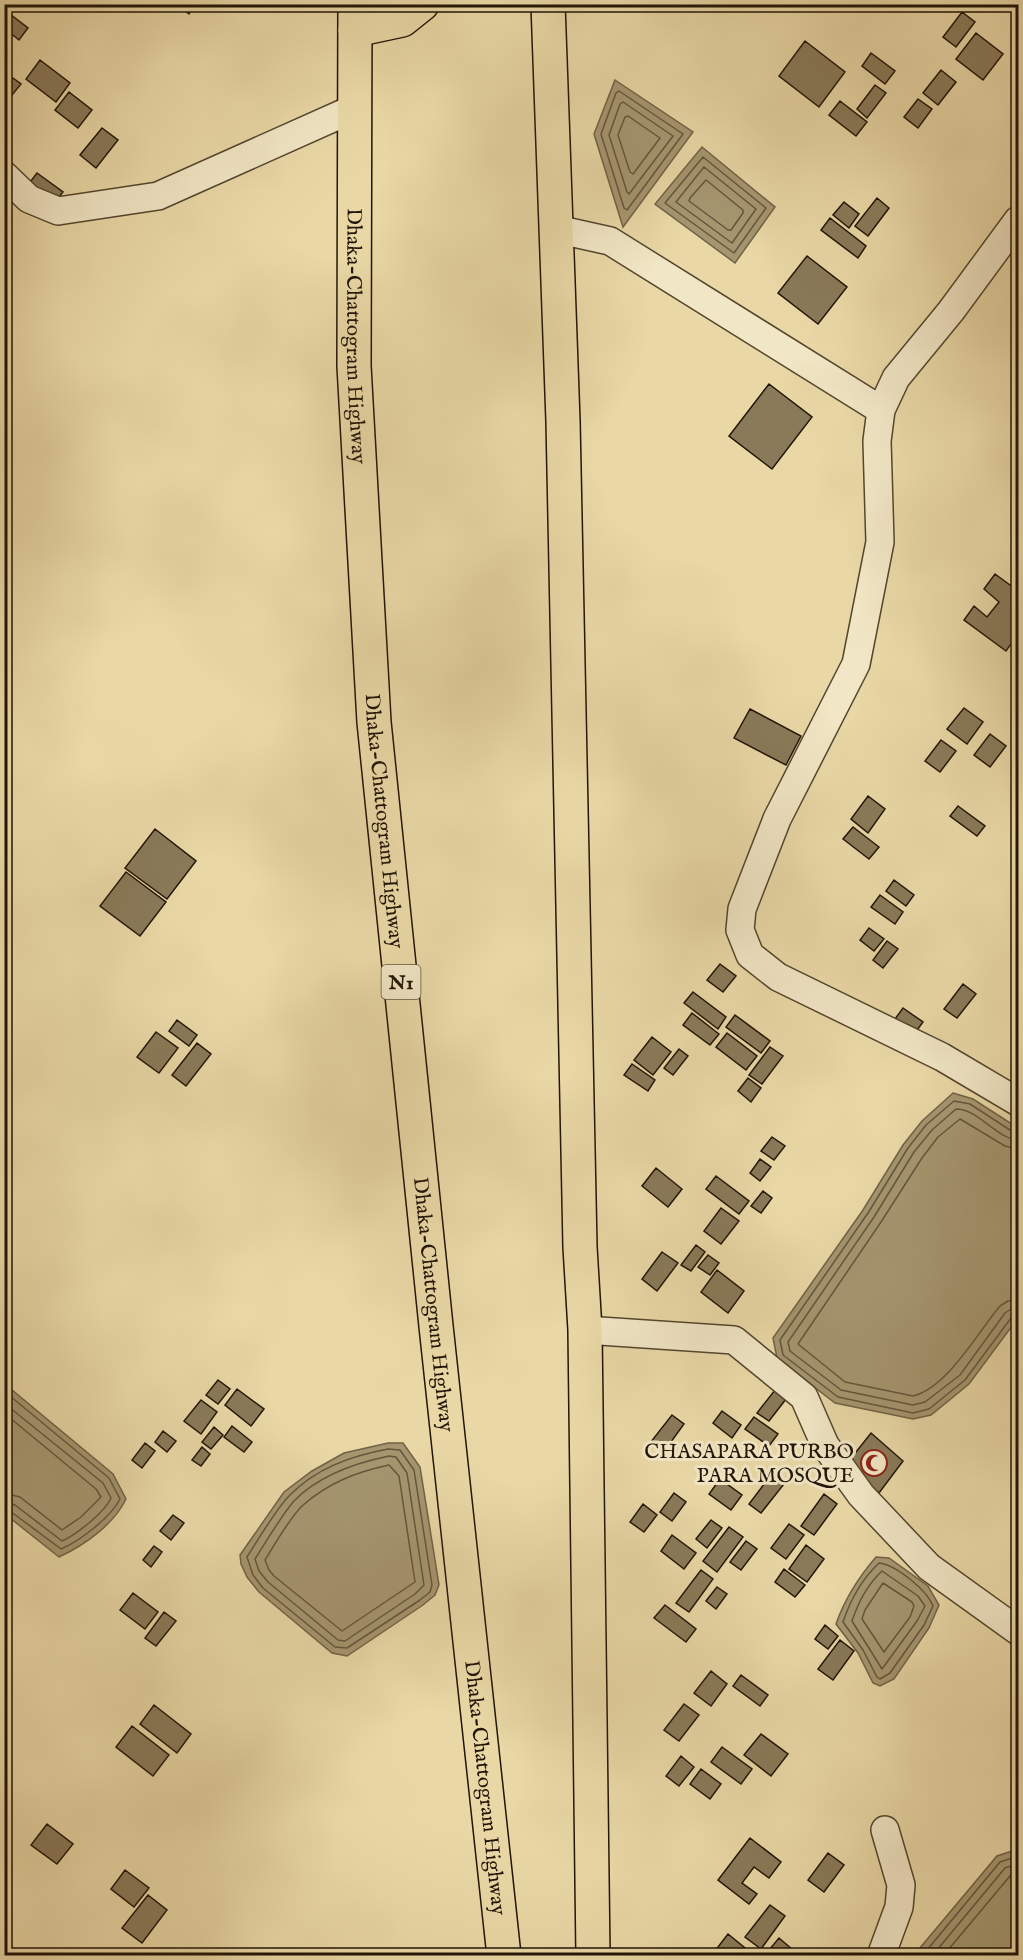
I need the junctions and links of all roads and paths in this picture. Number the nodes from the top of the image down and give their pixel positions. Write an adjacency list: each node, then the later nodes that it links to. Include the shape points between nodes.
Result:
1 (422, 4): 3 (highway, via 402,20)
2 (548, 4): 7 (highway)
3 (355, 17): 4 (highway, Dhaka-Chattogram Highway / N1)
4 (355, 108): 5 (street, via 158,196 58,211 28,199); 13 (highway, Dhaka-Chattogram Highway / N1, via 354,366 374,722)
5 (4, 175)
6 (1018, 220): 8 (street, via 896,378)
7 (556, 229): 8 (street, via 610,241); 10 (highway, via 579,1247)
8 (881, 410): 9 (street, via 877,441 880,542 856,664 777,819 742,909 740,930 750,955 778,977 942,1057)
9 (1018, 1102)
10 (585, 1330): 11 (street, via 734,1340 804,1397 825,1445 861,1495 905,1543 929,1567); 14 (highway)
11 (1018, 1631)
12 (885, 1830): 15 (street, via 901,1885 899,1907)
13 (504, 1956)
14 (593, 1956)
15 (881, 1956)

